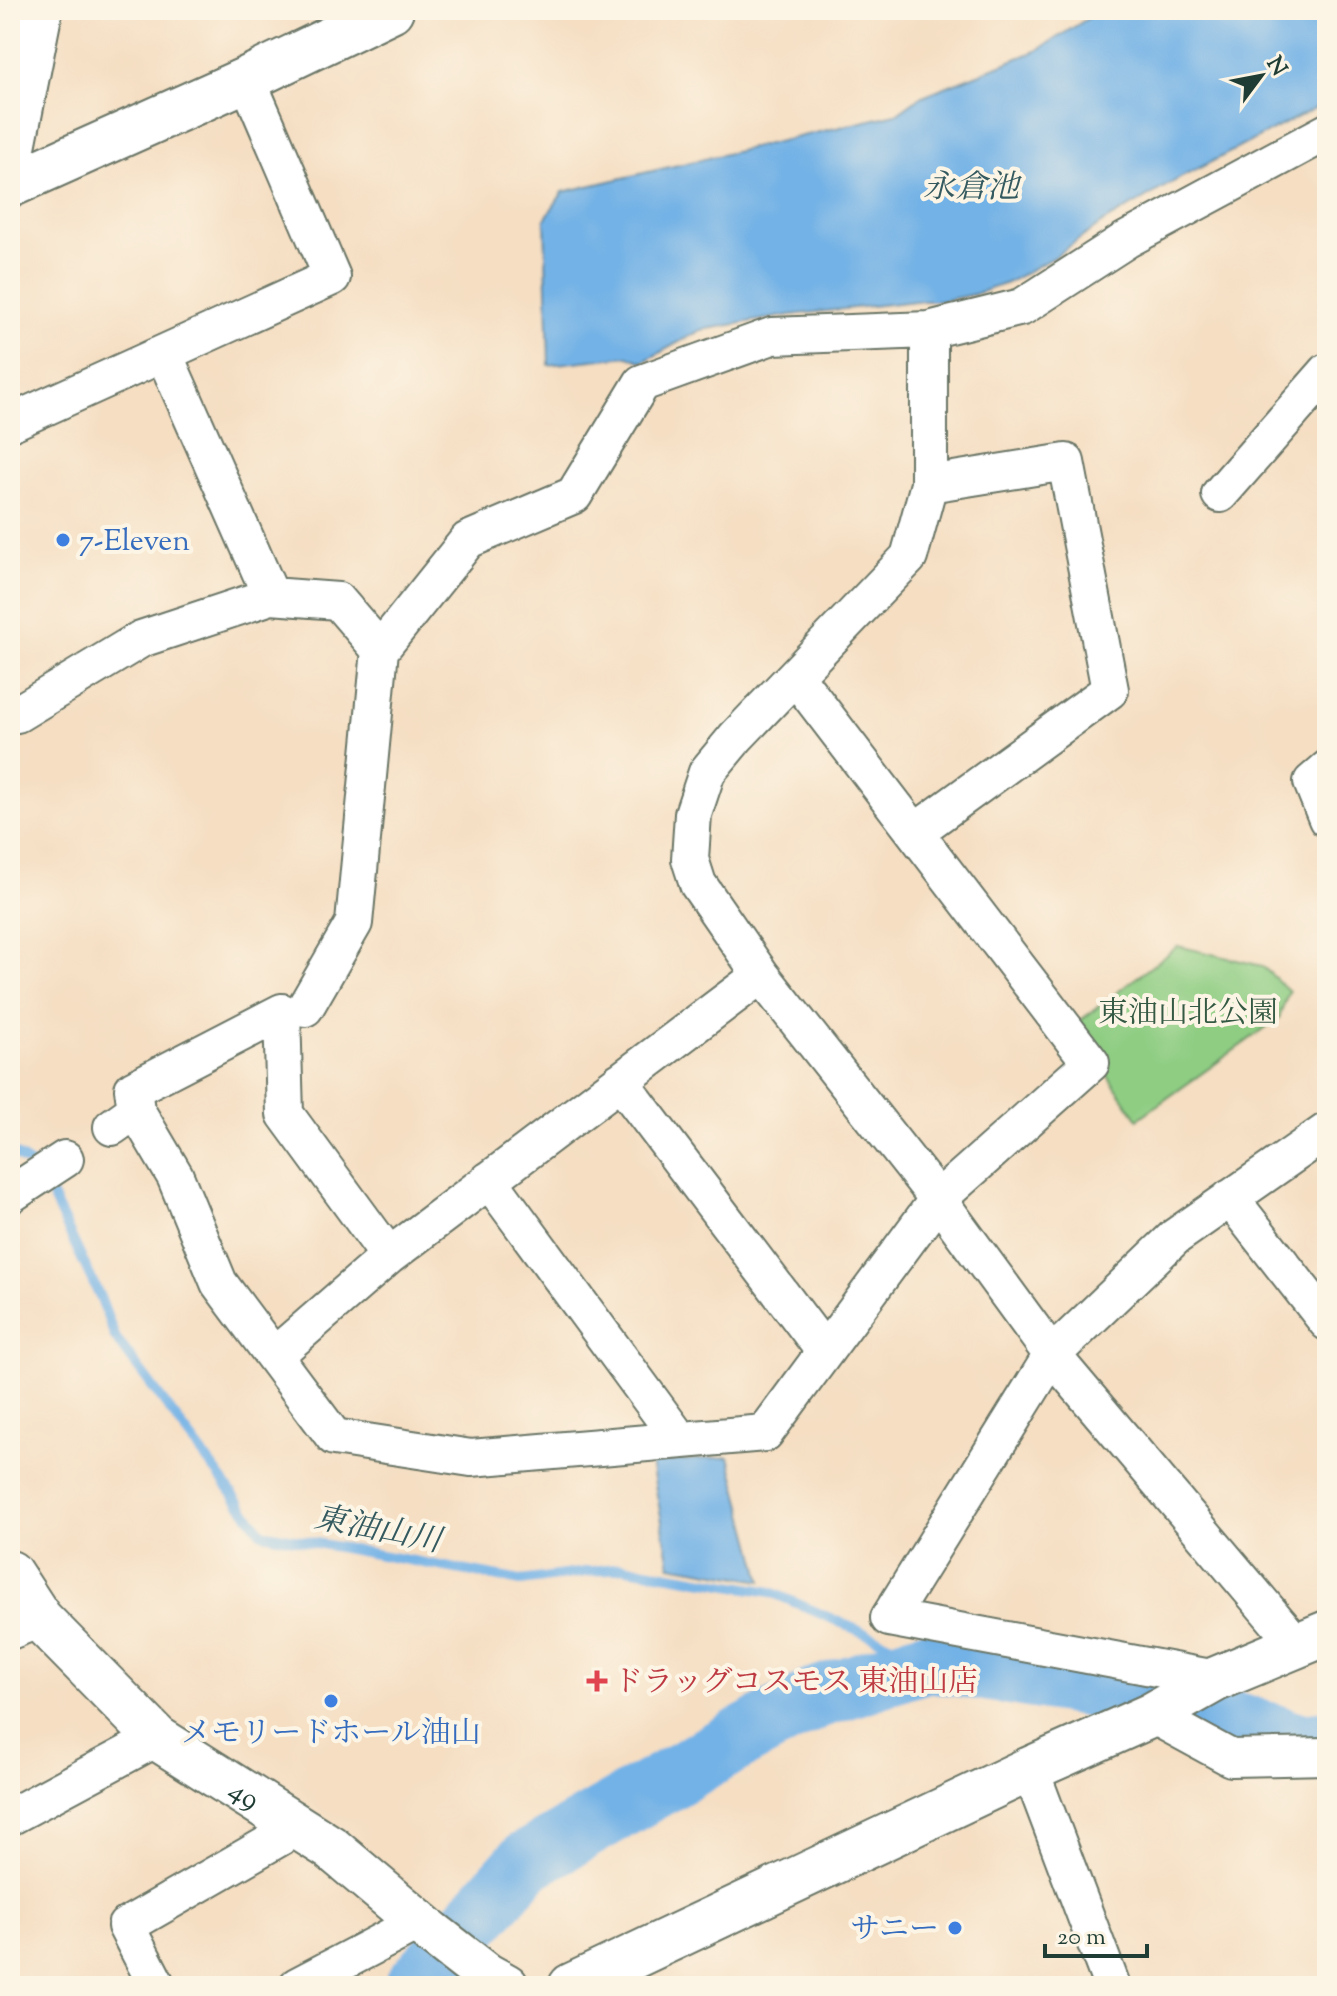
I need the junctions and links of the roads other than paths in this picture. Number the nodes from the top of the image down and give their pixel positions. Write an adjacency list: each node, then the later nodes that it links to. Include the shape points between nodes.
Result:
1 (40, 10): 5 (street)
2 (391, 10): 3 (street)
3 (247, 79): 6 (street); 8 (street, via 332,277)
4 (1327, 132): 7 (street, via 1126,240 1022,307)
5 (10, 162)
6 (10, 185)
7 (929, 330): 11 (street); 14 (street, via 772,336 642,383 574,495 468,540)
8 (164, 354): 10 (street); 13 (street)
9 (1327, 372): 12 (street)
10 (10, 423)
11 (929, 484): 15 (street, via 909,557); 19 (street, via 1066,462 1110,690)
12 (1220, 494)
13 (271, 596): 14 (street, via 338,601); 16 (street, via 141,639)
14 (380, 650): 21 (street, via 354,923)
15 (796, 677): 19 (street); 20 (street, via 707,772 693,814 690,859 698,884)
16 (10, 715)
17 (1327, 769): 18 (street, via 1312,782)
18 (1327, 819)
19 (915, 832): 26 (street, via 1091,1063)
20 (761, 975): 22 (street); 26 (street)
21 (305, 1008)
22 (620, 1081): 24 (street); 29 (street)
23 (1327, 1131): 25 (street)
24 (489, 1180): 27 (street); 32 (street)
25 (1230, 1198): 28 (street); 30 (street, via 1175,1237)
26 (938, 1199): 29 (street); 30 (street)
27 (389, 1256): 31 (street); 31 (street, via 285,1114 282,1012 133,1089 124,1119 175,1176 219,1283)
28 (1327, 1322)
29 (825, 1352): 32 (street, via 765,1433)
30 (1052, 1355): 35 (street); 36 (street, via 889,1618)
31 (274, 1356): 32 (street, via 334,1437 471,1458)
32 (680, 1440)
33 (10, 1573): 34 (street, 49 / 49)
34 (25, 1625): 38 (street, 49 / 49)
35 (1312, 1639): 36 (street)
36 (1208, 1684): 37 (street)
37 (1156, 1713): 39 (street, via 1231,1758); 40 (street)
38 (157, 1738): 41 (street); 42 (street, 49 / 49)
39 (1327, 1756)
40 (1030, 1769): 47 (street); 48 (street)
41 (10, 1817)
42 (298, 1827): 43 (street, 49 / 49); 45 (street, via 126,1926)
43 (426, 1928): 44 (street, 49 / 49); 46 (street)
44 (487, 1982)
45 (157, 1986)
46 (297, 1986)
47 (571, 1986)
48 (1112, 1986)

